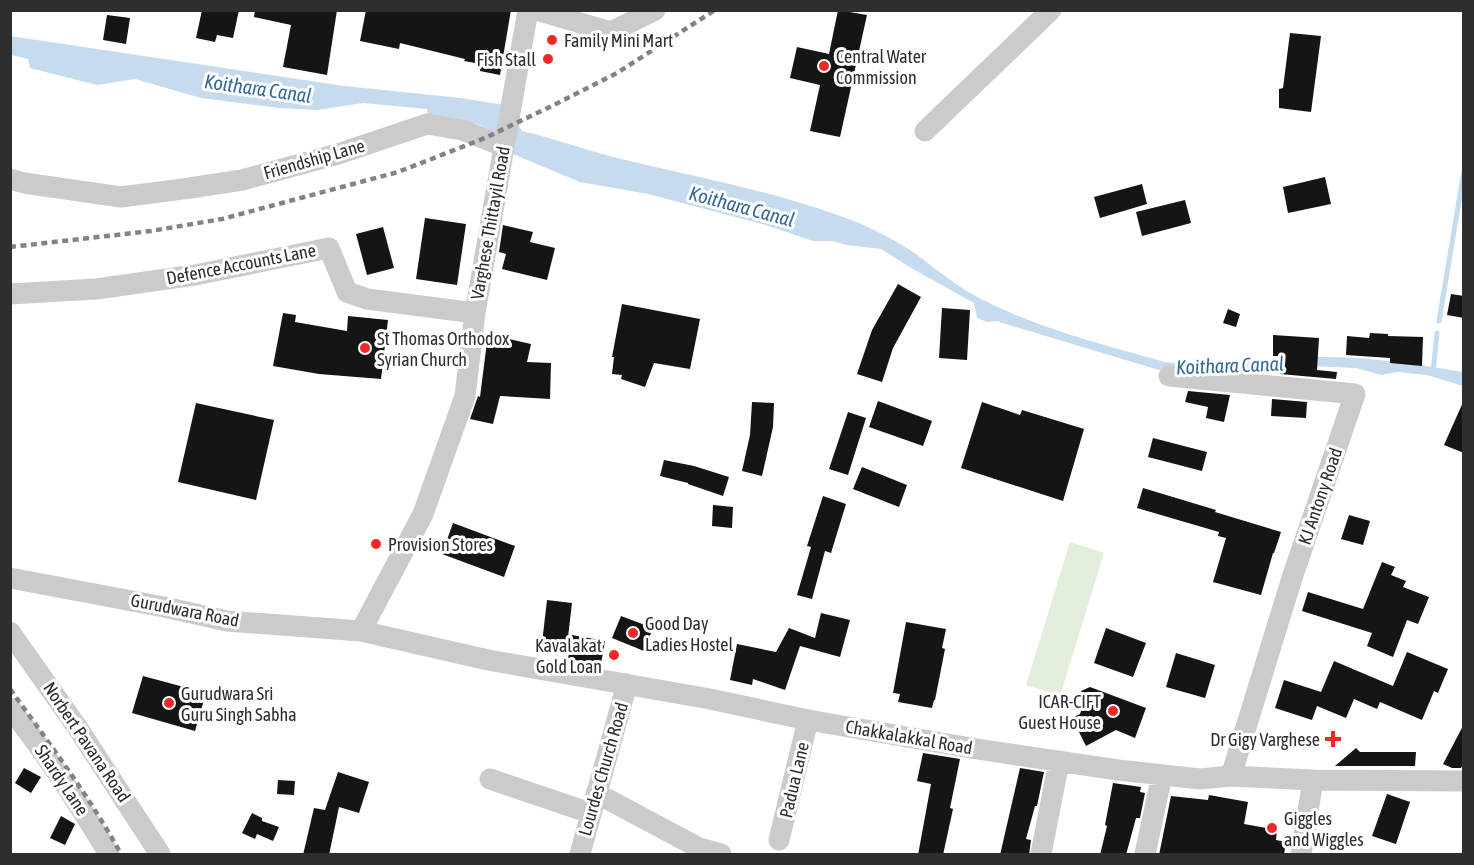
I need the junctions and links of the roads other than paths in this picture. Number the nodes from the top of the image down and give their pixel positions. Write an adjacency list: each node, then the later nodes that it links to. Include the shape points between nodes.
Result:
1 (528, 10): 6 (street, Varghese Thittayil Road)
2 (536, 10): 3 (street, via 611,32)
3 (656, 10)
4 (1051, 10): 5 (street)
5 (926, 131)
6 (503, 146): 7 (street, Friendship Lane, via 462,130 427,124 242,180 121,197); 9 (street, Varghese Thittayil Road)
7 (10, 179)
8 (10, 294): 9 (street, Defence Accounts Lane, via 96,289 329,248 347,292 367,299)
9 (475, 313): 12 (street, Varghese Thittayil Road, via 465,396 458,417 423,514)
10 (1169, 376): 19 (street, KJ Antony Road, via 1355,394 1292,578)
11 (10, 578): 12 (street, Gurudwara Road, via 227,621)
12 (361, 631): 14 (street, Chakkalakkal Road, via 488,660)
13 (10, 632): 26 (street, Norbert Pavana Road)
14 (627, 684): 16 (street, Chakkalakkal Road); 23 (street, Lourdes Church Road)
15 (10, 708): 25 (street, Shardy Lane, via 38,743)
16 (808, 720): 17 (street, Chakkalakkal Road); 24 (street, Padua Lane)
17 (1059, 761): 18 (street, Chakkalakkal Road); 29 (street)
18 (1162, 775): 19 (street, Chakkalakkal Road, via 1200,779); 30 (street)
19 (1231, 776): 21 (street, Chakkalakkal Road)
20 (490, 779): 23 (street)
21 (1313, 780): 22 (street, Chakkalakkal Road); 31 (street)
22 (1464, 781)
23 (593, 803): 27 (street, Lourdes Church Road); 28 (street)
24 (779, 840)
25 (109, 855)
26 (160, 855)
27 (579, 855)
28 (721, 855)
29 (1041, 855)
30 (1145, 855)
31 (1301, 855)

